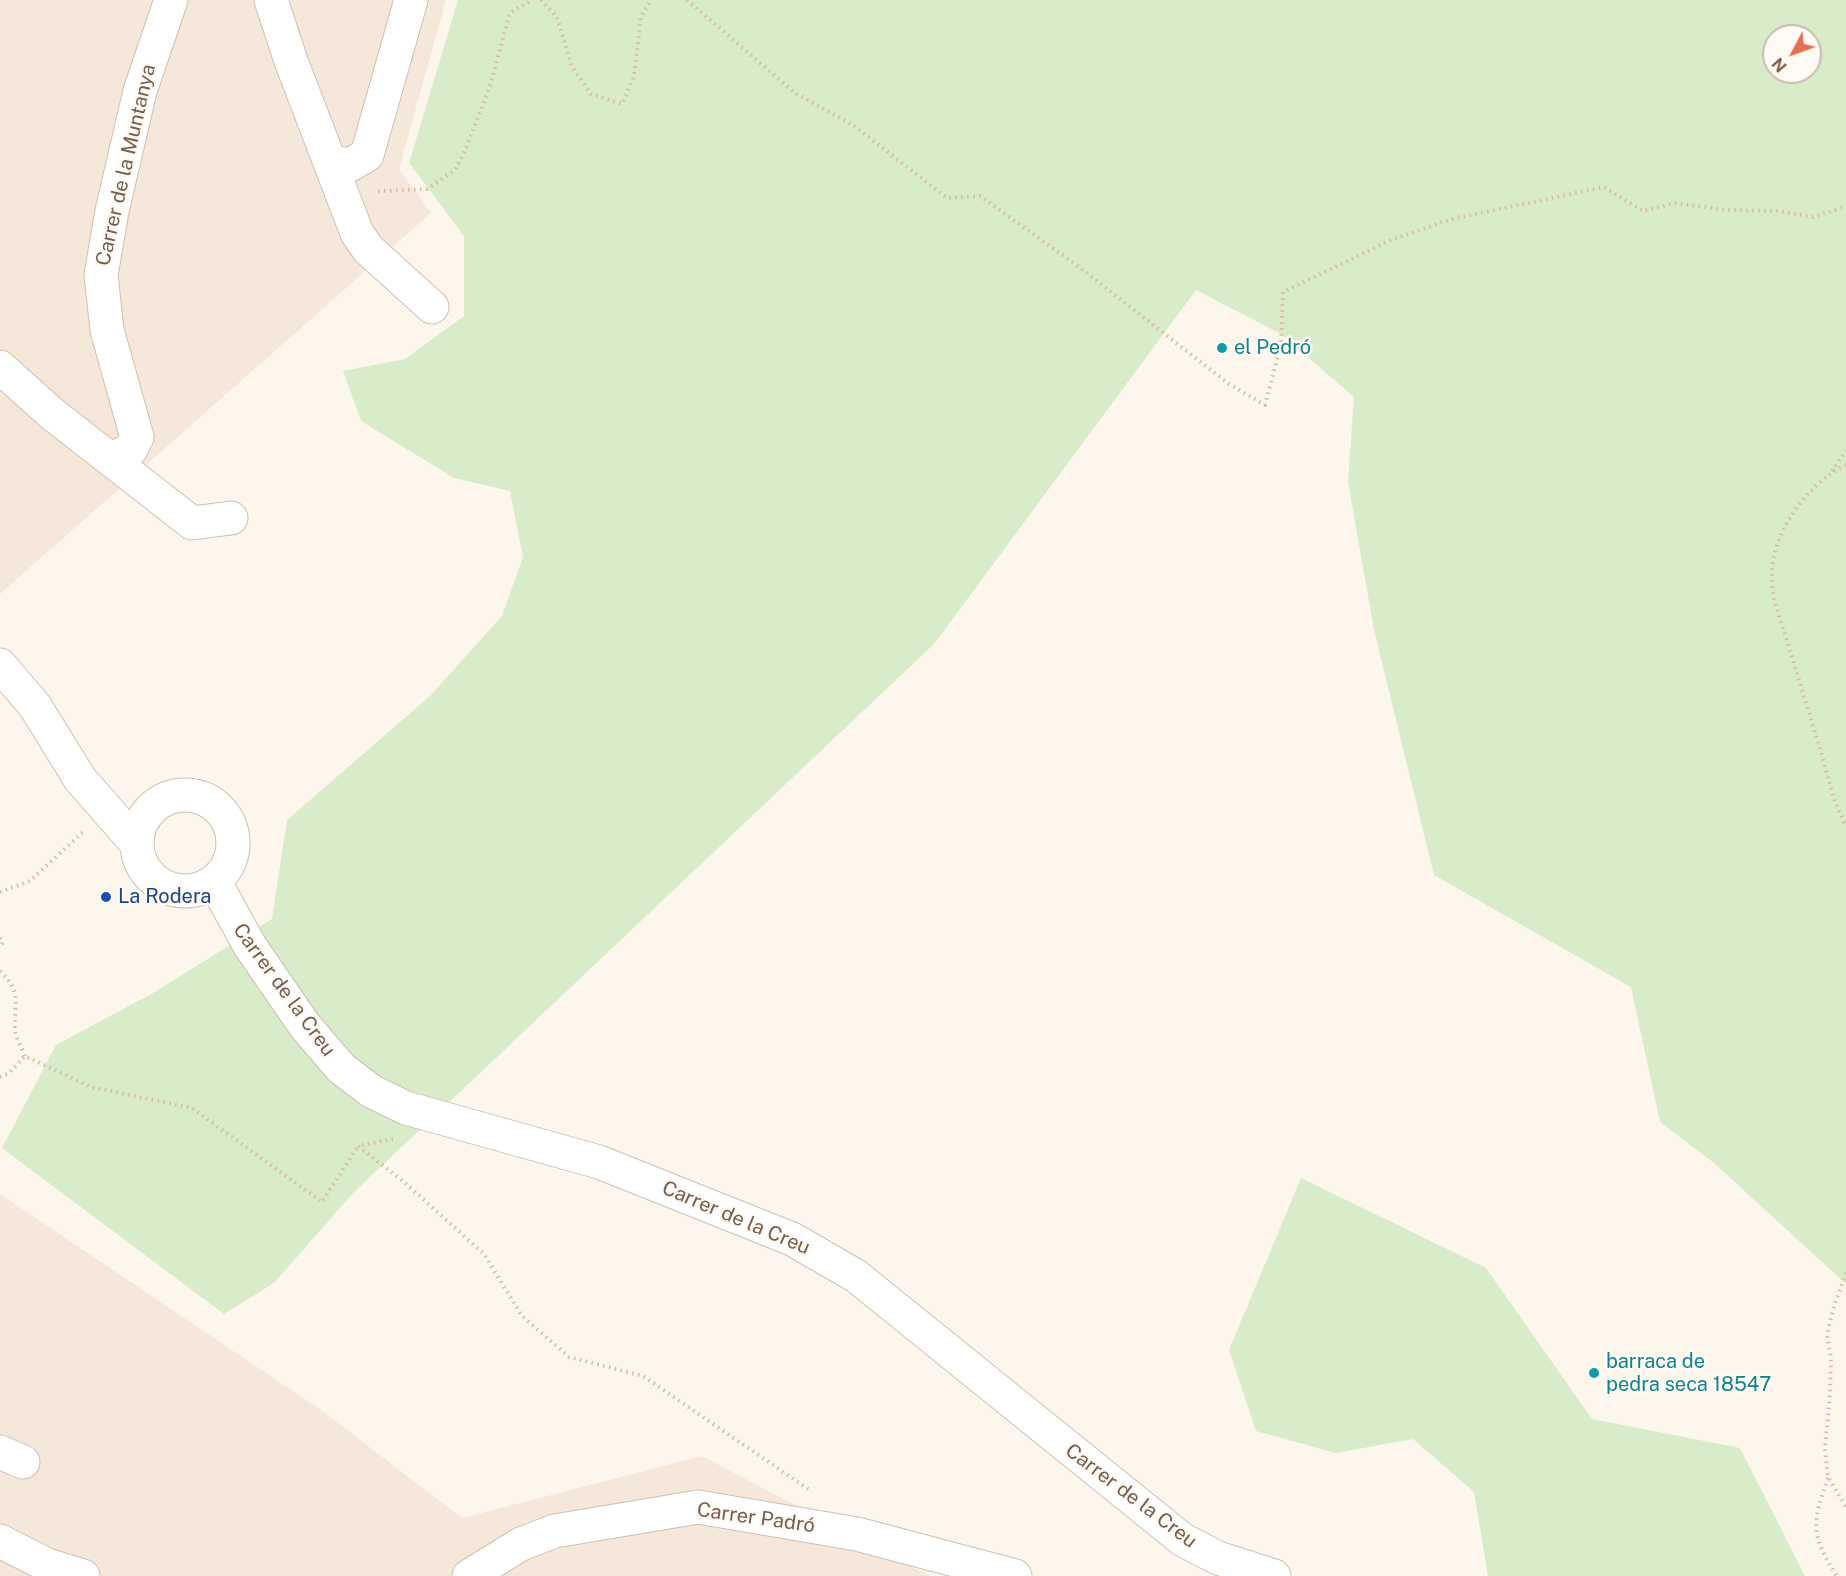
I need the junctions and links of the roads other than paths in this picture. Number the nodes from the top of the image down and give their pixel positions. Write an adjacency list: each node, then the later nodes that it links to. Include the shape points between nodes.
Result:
1 (171, 0): 7 (street, Carrer de la Muntanya, via 140,91 100,275 107,330 137,437 131,449)
2 (271, 0): 4 (street)
3 (411, 0): 4 (street, via 367,155 348,166)
4 (330, 160): 5 (street, via 357,233 368,249)
5 (432, 307)
6 (0, 367): 7 (street, via 51,413)
7 (112, 459): 8 (street, via 192,523)
8 (231, 518)
9 (0, 665): 10 (street, via 35,706 80,779)
10 (137, 844): 11 (street, via 147,872 159,883 174,890 190,891); 11 (street, via 139,828 157,803 186,794 202,797 226,816 232,831 229,864)
11 (214, 881): 17 (street, Carrer de la Creu, via 244,937 305,1026 341,1068 371,1091 406,1107 599,1162 792,1239 827,1257 856,1276 1183,1540 1218,1558)
12 (0, 1541): 13 (street)
13 (42, 1571): 14 (street)
14 (83, 1576)
15 (469, 1576): 16 (street, Carrer Padró, via 521,1544 555,1531 698,1507 857,1534)
16 (1015, 1576)
17 (1275, 1576)

